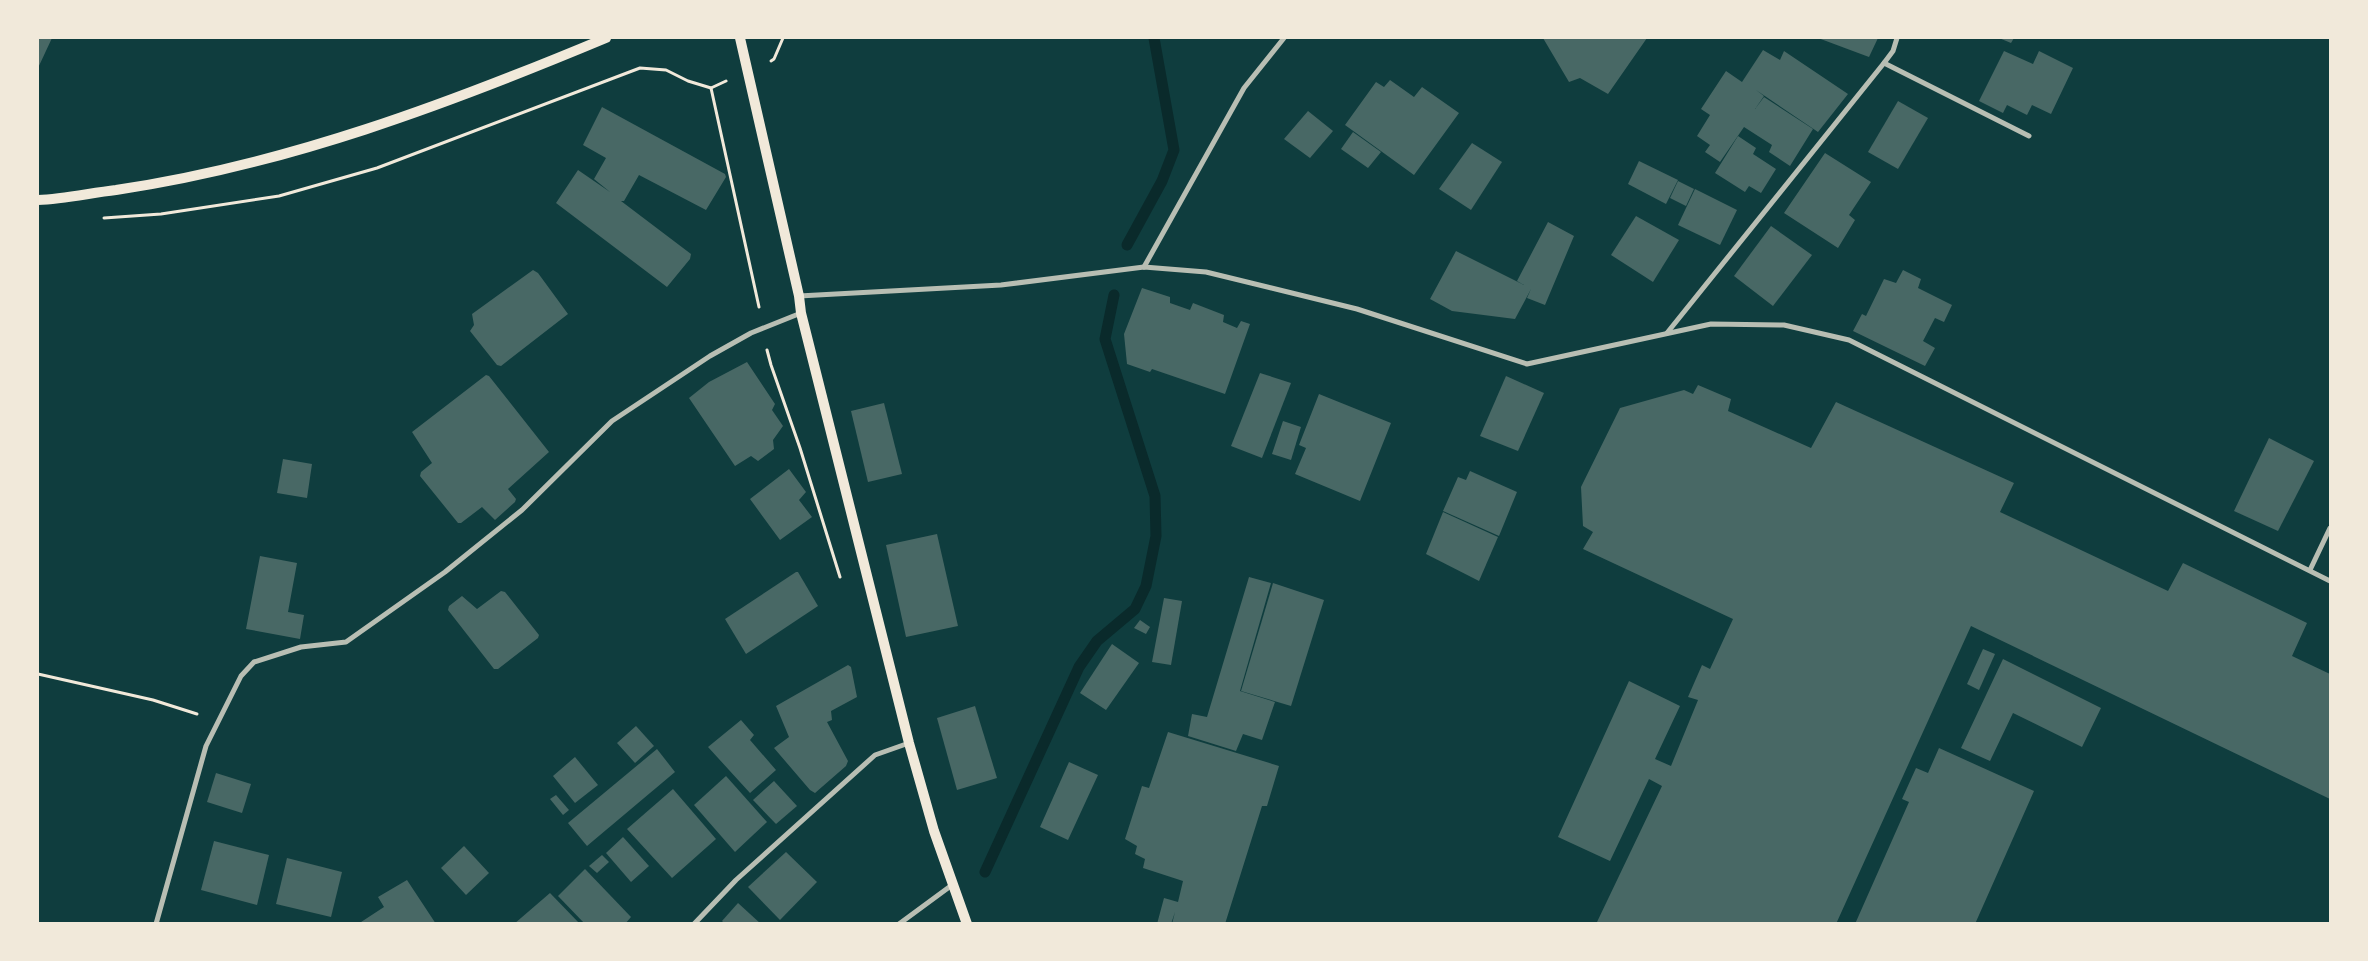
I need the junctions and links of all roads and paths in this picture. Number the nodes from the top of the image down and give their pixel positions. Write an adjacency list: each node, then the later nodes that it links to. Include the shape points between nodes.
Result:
1 (606, 38): 9 (main road, via 456,98 242,167 149,185)
2 (740, 38): 12 (main road)
3 (783, 38): 6 (path)
4 (1284, 38): 11 (street, via 1244,88)
5 (1897, 38): 7 (street, via 1894,51)
6 (774, 59)
7 (1884, 63): 8 (street); 15 (street)
8 (2029, 136)
9 (38, 200)
10 (94, 219): 14 (path, via 161,214 279,196 378,168 640,68 666,70 711,88)
11 (1144, 267): 12 (street, via 1001,285); 15 (street, via 1206,272 1357,310 1527,364)
12 (799, 296): 13 (main road)
13 (801, 313): 14 (street); 22 (main road)
14 (763, 328): 18 (path, via 770,366 800,448); 21 (street, via 710,356 612,421 522,510 445,572 346,642 301,646 254,662 241,676)
15 (1666, 334): 17 (street, via 1711,324 1784,325 1849,340)
16 (2330, 528): 17 (street)
17 (2310, 570): 19 (street)
18 (840, 579)
19 (2330, 581)
20 (38, 674): 21 (path, via 153,700)
21 (219, 719): 24 (street, via 206,746)
22 (909, 744): 23 (main road); 25 (street, via 875,755 736,880)
23 (952, 885): 26 (street); 27 (main road)
24 (156, 924)
25 (694, 924)
26 (899, 924)
27 (967, 924)

